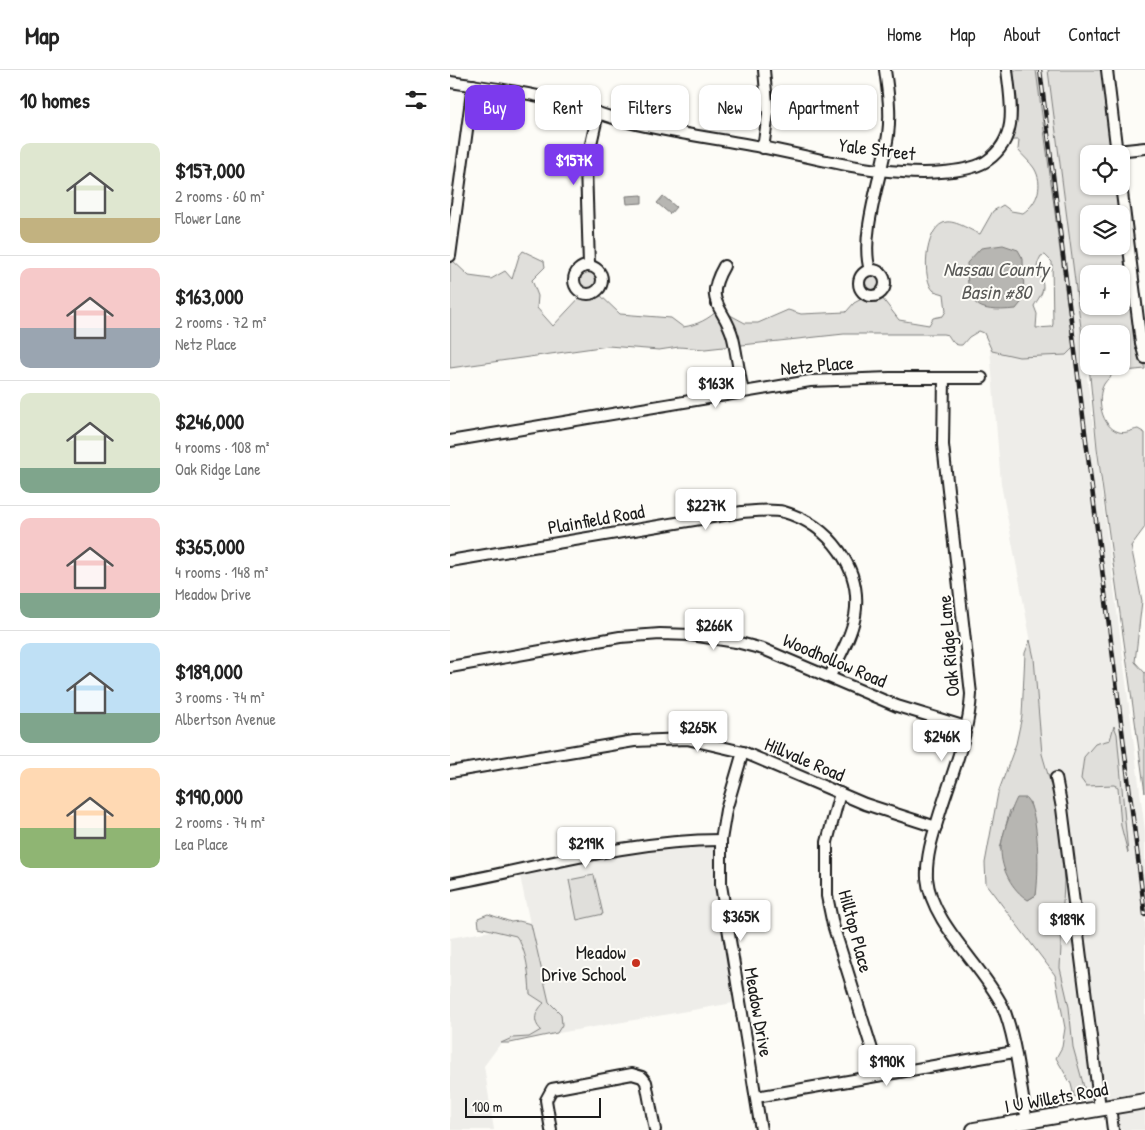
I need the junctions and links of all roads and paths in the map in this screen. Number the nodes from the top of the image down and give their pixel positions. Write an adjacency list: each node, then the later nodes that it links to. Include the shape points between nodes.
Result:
1 (764, 70): 11 (street, via 768,114)
2 (885, 70): 14 (street, via 890,108)
3 (1007, 70): 14 (street, Yale Street, via 1011,127 1001,147 986,161 972,167 924,172)
4 (1107, 70): 10 (street)
5 (450, 82): 6 (street, Yale Street)
6 (473, 85)
7 (601, 114): 11 (street, Yale Street)
8 (467, 130): 16 (street)
9 (594, 130): 17 (street, via 586,166)
10 (1116, 145)
11 (763, 148): 14 (street, Yale Street)
12 (1145, 148): 13 (street)
13 (1130, 150)
14 (881, 170): 19 (street, via 868,237)
15 (1122, 195): 20 (street)
16 (450, 256)
17 (589, 265)
18 (724, 266): 23 (street, via 714,292 733,338)
19 (870, 270)
20 (1145, 358)
21 (944, 378): 22 (street, Netz Place); 23 (street, Netz Place, via 810,381); 28 (street, Oak Ridge Lane, via 943,446 971,684)
22 (982, 378)
23 (743, 392): 24 (street, Netz Place)
24 (450, 441)
25 (450, 562): 27 (street, Plainfield Road, via 742,512 782,512 805,520 824,532 841,553 851,574 856,599 854,622)
26 (450, 667): 27 (street, Woodhollow Road, via 620,637 660,634 736,642)
27 (830, 676): 28 (street, Woodhollow Road, via 897,706)
28 (966, 727): 33 (street, Oak Ridge Lane)
29 (744, 752): 30 (street, Hillvale Road, via 697,740 658,738); 32 (street, Hillvale Road); 34 (street, Meadow Drive, via 726,810)
30 (450, 772)
31 (1056, 778): 40 (street)
32 (840, 793): 33 (street, Hillvale Road); 37 (street, Hilltop Place, via 827,842 827,896)
33 (936, 827): 36 (street, Oak Ridge Lane, via 927,878 931,894 946,923 1001,1004 1008,1020)
34 (721, 840): 35 (street, via 682,840 634,846); 38 (street, Meadow Drive, via 722,904)
35 (450, 884)
36 (1014, 1052): 37 (street); 41 (street, Oak Ridge Lane)
37 (880, 1076): 38 (street)
38 (756, 1097): 44 (street, Meadow Drive)
39 (1145, 1100): 40 (main road, I U Willets Road)
40 (1105, 1107): 41 (main road, I U Willets Road); 46 (street)
41 (1027, 1120): 45 (main road, I U Willets Road)
42 (551, 1130): 43 (street, via 546,1100 552,1089 632,1074 646,1082)
43 (655, 1130)
44 (761, 1130)
45 (978, 1130)
46 (1113, 1130)

